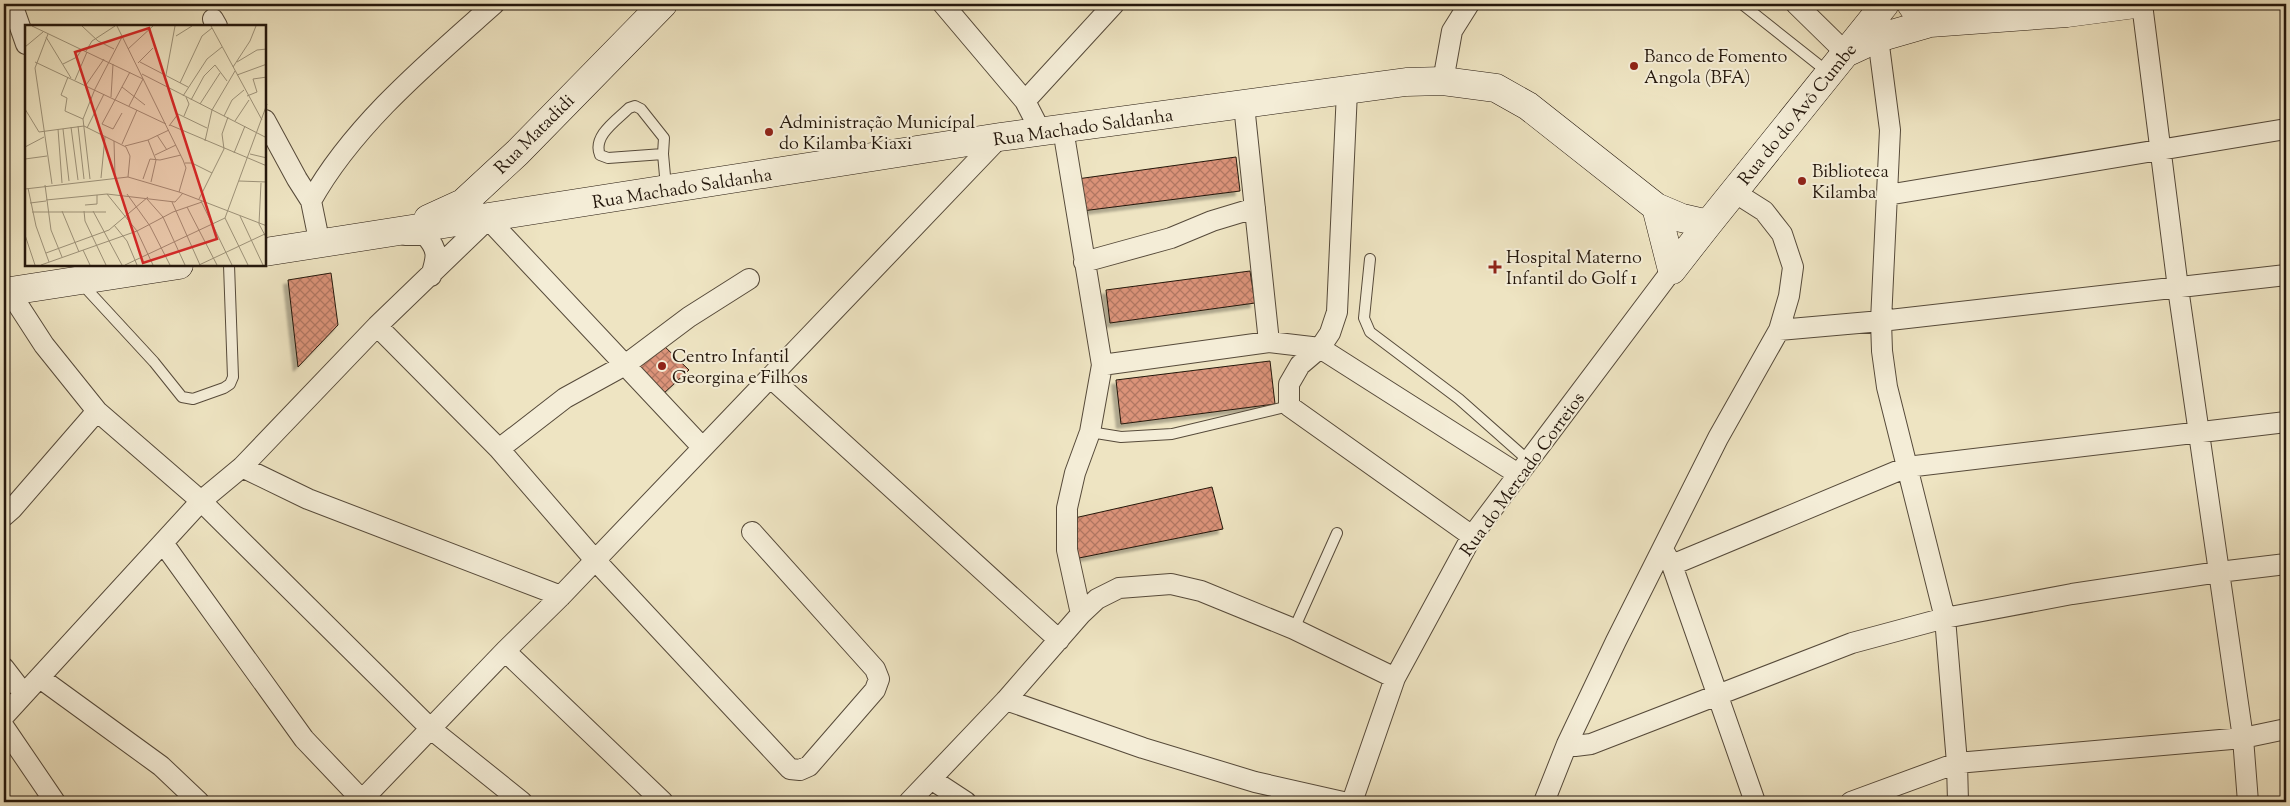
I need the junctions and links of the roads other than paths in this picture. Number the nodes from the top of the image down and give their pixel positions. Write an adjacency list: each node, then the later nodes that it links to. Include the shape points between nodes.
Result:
1 (12, 4): 15 (street)
2 (494, 4): 32 (street, via 405,85 364,128 322,181)
3 (663, 4): 27 (street, Rua Matadidi)
4 (943, 4): 20 (street)
5 (1114, 4): 20 (street)
6 (1469, 4): 18 (street, via 1452,31)
7 (1742, 4): 17 (lane)
8 (1796, 4): 16 (street)
9 (1886, 4): 16 (street, Rua do do Avô Cumbe)
10 (1911, 4): 13 (street)
11 (2135, 4): 13 (street, via 2067,13)
12 (2142, 4): 26 (street)
13 (1930, 23): 14 (street)
14 (1878, 38): 16 (street); 31 (street, via 1890,130)
15 (25, 41)
16 (1846, 53): 17 (street, Rua do do Avô Cumbe)
17 (1830, 74): 30 (street, Rua do do Avô Cumbe)
18 (1443, 81): 19 (street, Rua Machado Saldanha, via 1406,82); 33 (street, Rua Machado Saldanha, via 1496,88 1528,106)
19 (1348, 91): 21 (street, Rua Machado Saldanha); 57 (street, via 1336,312 1330,333)
20 (1025, 101): 24 (street)
21 (1244, 105): 24 (street, Rua Machado Saldanha); 34 (street)
22 (266, 122): 32 (street)
23 (2286, 129): 26 (street)
24 (1052, 130): 25 (street, Rua Machado Saldanha); 42 (street)
25 (1000, 137): 29 (street, Rua Machado Saldanha); 60 (street)
26 (2161, 150): 31 (street); 51 (street)
27 (517, 153): 35 (street, via 504,170 499,190 504,200 514,207); 38 (street, Rua Matadidi, via 463,203)
28 (663, 154): 28 (lane, via 664,138 642,109 635,106 629,108 599,139 597,149 600,155 608,158); 29 (lane)
29 (666, 191): 35 (street, Rua Machado Saldanha)
30 (1734, 192): 37 (street, Rua do do Avô Cumbe); 55 (street, via 1764,211 1782,234 1793,267)
31 (1887, 195): 53 (street)
32 (312, 201): 39 (street)
33 (1656, 207): 37 (street, Rua Machado Saldanha); 46 (street)
34 (1255, 208): 42 (street, via 1171,238); 56 (street)
35 (540, 210): 36 (street, Rua Machado Saldanha)
36 (488, 219): 38 (street, Rua Machado Saldanha); 48 (street); 58 (street)
37 (1708, 224): 46 (street, Rua do Mercado Correios)
38 (384, 235): 39 (street, Rua Machado Saldanha); 48 (street, via 425,235 435,246 436,260)
39 (320, 245): 40 (street, Rua Machado Saldanha)
40 (266, 252)
41 (1370, 259): 70 (lane, via 1364,318 1370,332 1459,399)
42 (1084, 262): 59 (street)
43 (166, 266): 45 (street)
44 (229, 266): 50 (lane, via 233,377 224,388 192,399 182,397)
45 (141, 268): 50 (street)
46 (1672, 270): 70 (street, Rua do Mercado Correios)
47 (2286, 275): 51 (street)
48 (431, 276): 54 (street)
49 (749, 279): 58 (street)
50 (78, 280): 52 (street)
51 (2178, 288): 53 (street); 65 (street)
52 (6, 292): 62 (street)
53 (1881, 321): 55 (street); 69 (street, via 1887,387)
54 (377, 326): 67 (street); 68 (street)
55 (1779, 330): 77 (street, via 1718,438)
56 (1269, 342): 57 (street); 59 (street)
57 (1320, 348): 61 (street, via 1300,365 1289,384); 70 (street)
58 (624, 365): 66 (street); 67 (street, via 565,398)
59 (1102, 365): 64 (street)
60 (770, 377): 66 (street); 85 (street)
61 (1289, 406): 64 (lane, via 1172,434 1121,437); 75 (street)
62 (97, 411): 71 (street); 72 (street)
63 (2286, 422): 65 (street)
64 (1090, 432): 82 (street, via 1067,508 1067,550)
65 (2199, 433): 69 (street); 80 (street)
66 (702, 447): 78 (street)
67 (499, 449): 78 (street)
68 (242, 467): 71 (street); 81 (street, via 308,499)
69 (1907, 467): 77 (street); 83 (street)
70 (1523, 468): 75 (street, Rua do Mercado Correios)
71 (201, 501): 76 (street); 95 (street)
72 (4, 516)
73 (752, 532): 78 (street, via 876,669 879,679 875,690 809,766 800,770 790,769)
74 (1337, 533): 84 (lane)
75 (1472, 536): 89 (street, Rua do Mercado Correios)
76 (163, 543): 88 (street); 101 (street, via 304,740)
77 (1668, 557): 91 (street); 98 (street, via 1616,641)
78 (595, 560): 81 (street)
79 (2286, 564): 80 (street)
80 (2219, 572): 83 (street, via 2072,594); 97 (street)
81 (561, 596): 86 (street)
82 (1081, 614): 84 (street, via 1097,598 1119,588 1171,584 1201,591); 85 (street)
83 (1945, 618): 91 (street, via 1852,643); 99 (street)
84 (1294, 629): 89 (street)
85 (1059, 640): 92 (street)
86 (505, 651): 95 (street); 105 (street)
87 (4, 668): 90 (street)
88 (40, 678): 90 (street); 103 (street, via 161,766)
89 (1395, 678): 109 (street, Rua do Mercado Correios)
90 (24, 694): 93 (street)
91 (1718, 694): 98 (street, via 1592,744); 111 (street)
92 (1006, 700): 100 (street); 108 (street, via 1255,782)
93 (4, 716)
94 (4, 727): 102 (street)
95 (431, 729): 101 (street); 104 (street)
96 (2286, 729): 97 (street)
97 (2243, 738): 99 (street); 114 (street)
98 (1567, 744): 110 (street)
99 (1957, 764): 112 (street); 113 (street)
100 (931, 779): 106 (street); 107 (street)
101 (361, 801)
102 (55, 802)
103 (199, 802)
104 (522, 802)
105 (663, 802)
106 (909, 802)
107 (966, 802)
108 (1343, 802)
109 (1352, 802)
110 (1544, 802)
111 (1755, 802)
112 (1851, 802)
113 (1958, 802)
114 (2248, 802)

